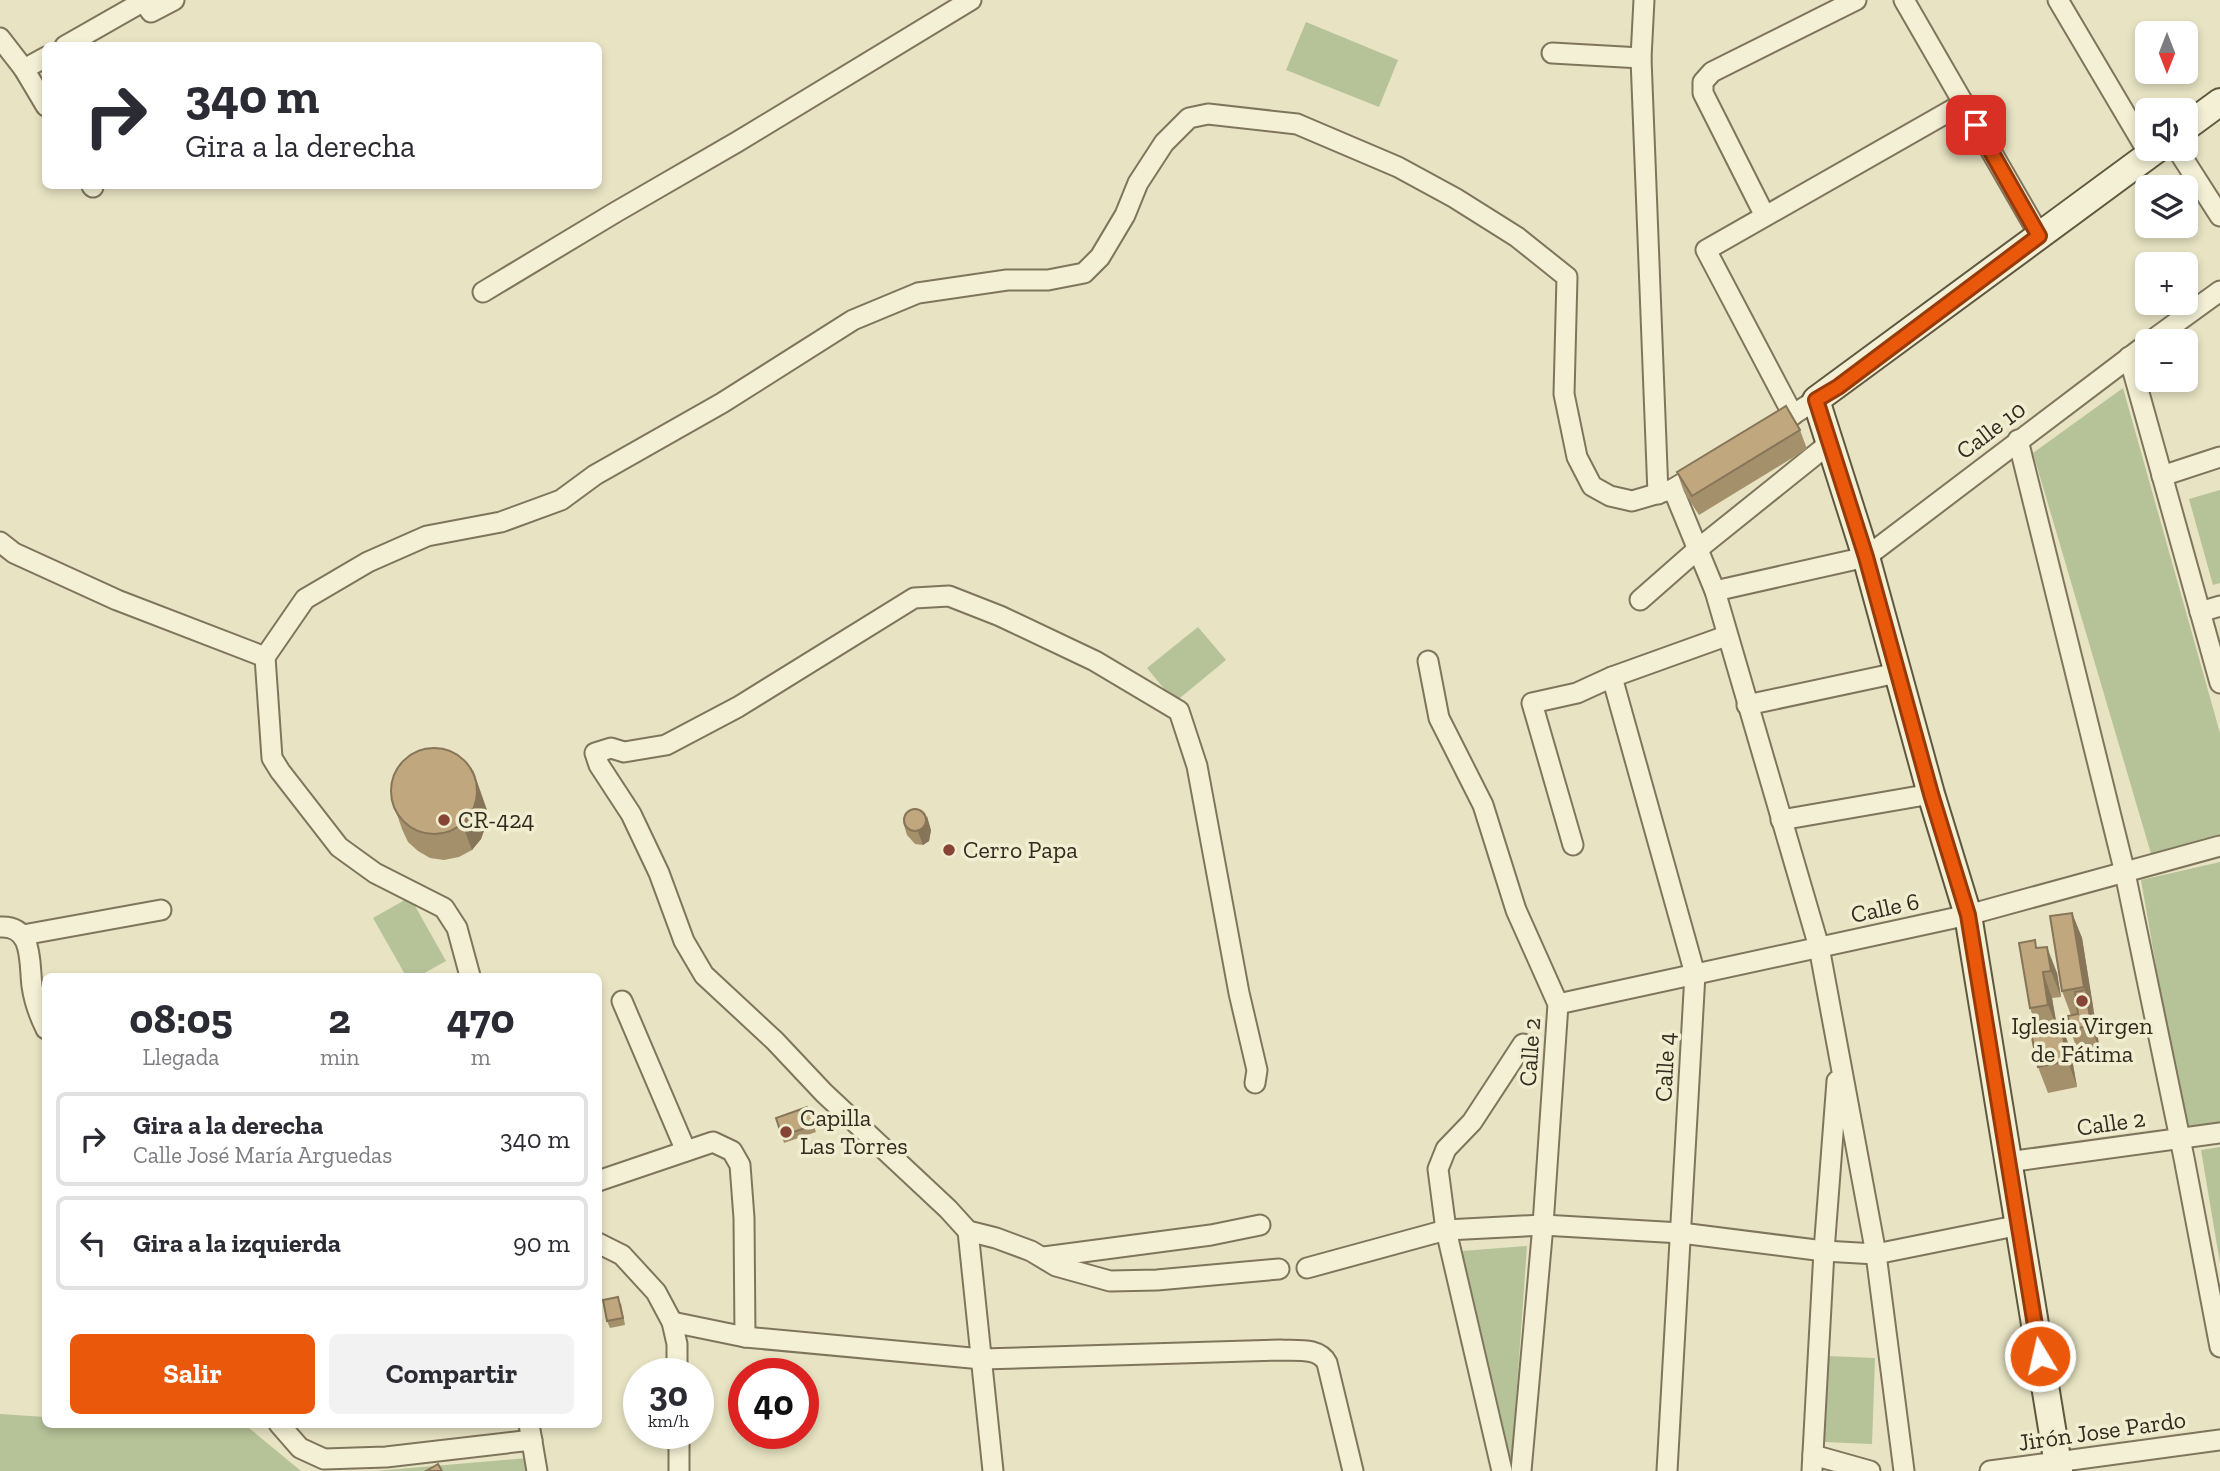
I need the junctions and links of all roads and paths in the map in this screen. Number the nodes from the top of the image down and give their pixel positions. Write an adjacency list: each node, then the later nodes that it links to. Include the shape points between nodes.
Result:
1 (174, 0): 7 (street, via 151,12)
2 (971, 0): 25 (street)
3 (1644, 0): 11 (street)
4 (1856, 0): 21 (street, via 1712,72 1703,82 1703,93)
5 (1904, 0): 16 (street)
6 (2058, 0): 18 (street)
7 (144, 1): 9 (street)
8 (0, 38): 13 (street)
9 (72, 42)
10 (1552, 53): 11 (street)
11 (1641, 58): 37 (street)
12 (42, 59): 13 (street)
13 (24, 69): 14 (street)
14 (42, 99)
15 (2220, 102): 17 (street)
16 (1964, 103): 21 (street); 23 (street)
17 (2198, 118)
18 (2135, 123)
19 (2141, 161): 23 (street)
20 (2185, 161): 22 (street)
21 (1765, 216): 30 (street, via 1706,250)
22 (2220, 216)
23 (2039, 236): 29 (street)
24 (2220, 291): 26 (street)
25 (483, 292)
26 (2168, 329)
27 (2135, 353): 28 (street, Calle 10)
28 (2130, 357): 31 (street, Calle 10); 36 (street)
29 (1816, 400): 30 (street); 33 (street)
30 (1793, 415): 32 (street)
31 (2018, 440): 40 (street, Calle 10); 56 (street)
32 (1749, 442)
33 (1830, 443): 39 (street); 40 (street)
34 (2220, 457): 36 (street)
35 (1717, 462): 37 (street)
36 (2162, 476): 44 (street)
37 (1665, 491): 39 (street); 46 (street, via 1633,501 1610,496 1592,486 1577,457 1564,394 1567,277 1517,237 1398,167 1297,124 1208,114 1189,118 1164,143 1100,257 1084,273 918,293 853,320 561,500 501,522 427,536 368,562 305,599)
38 (0, 542): 46 (street, via 117,600)
39 (1698, 549): 41 (street); 42 (street)
40 (1866, 557): 41 (street); 48 (street)
41 (1714, 591): 45 (street)
42 (1640, 600)
43 (2220, 606): 44 (street)
44 (2200, 612): 50 (street)
45 (1726, 636): 49 (street); 51 (street)
46 (265, 657): 62 (street, via 272,758 280,771 339,847 375,873 444,908 457,928)
47 (1428, 661): 65 (street, Calle 2, via 1440,718 1483,805 1516,910)
48 (1897, 673): 51 (street); 52 (street)
49 (1612, 677): 54 (street, via 1577,693 1532,704); 63 (street, Calle 4)
50 (2220, 683)
51 (1747, 705): 53 (street)
52 (1931, 794): 53 (street); 58 (street)
53 (1781, 820): 61 (street)
54 (1573, 845)
55 (2220, 846): 56 (street, Calle 6)
56 (2125, 873): 58 (street, Calle 6); 71 (street)
57 (161, 910): 60 (street)
58 (1968, 915): 61 (street, Calle 6); 73 (street)
59 (0, 927): 60 (street, via 9,926)
60 (23, 935): 66 (street)
61 (1819, 947): 63 (street, Calle 6); 68 (street)
62 (469, 973)
63 (1695, 974): 65 (street, Calle 6); 80 (street, Calle 4)
64 (622, 1001): 72 (street)
65 (1558, 1004): 75 (street, Calle 2)
66 (42, 1017)
67 (1523, 1044): 78 (street, via 1472,1122 1440,1159)
68 (1839, 1054): 82 (street); 83 (street)
69 (1255, 1083): 79 (street, via 1257,1070 1196,766 1179,711 1095,661 949,596 914,598 738,707 666,745 595,753 631,814 684,941 704,975)
70 (2220, 1133): 71 (street, Calle 2)
71 (2179, 1139): 73 (street, Calle 2); 89 (street)
72 (686, 1151): 74 (street); 88 (street, via 713,1142 732,1151 740,1165)
73 (2008, 1162): 77 (street)
74 (602, 1180)
75 (1542, 1224): 78 (street); 80 (street); 103 (street, Calle 2)
76 (1259, 1225): 84 (street)
77 (2020, 1225): 83 (street); 97 (street)
78 (1446, 1230): 85 (street); 102 (street)
79 (968, 1231): 84 (street); 91 (street)
80 (1681, 1233): 82 (street); 104 (street, Calle 4)
81 (602, 1245): 87 (street, via 622,1255 656,1292)
82 (1824, 1251): 83 (street); 96 (street)
83 (1876, 1254): 106 (street)
84 (1044, 1258): 86 (street, via 1056,1266 1110,1281)
85 (1307, 1268)
86 (1279, 1269)
87 (671, 1322): 88 (street); 90 (street)
88 (745, 1337): 91 (street)
89 (2220, 1347)
90 (677, 1358)
91 (982, 1359): 100 (street); 101 (street, via 1318,1352 1327,1363)
92 (282, 1428): 93 (street, via 300,1448 324,1460 386,1457)
93 (530, 1432): 98 (street)
94 (2220, 1440): 97 (street, Jirón Jose Pardo)
95 (679, 1449): 99 (street)
96 (1812, 1463): 105 (street)
97 (2058, 1466): 107 (street, Jirón Jose Pardo)
98 (537, 1471)
99 (679, 1471)
100 (993, 1471)
101 (1353, 1471)
102 (1502, 1471)
103 (1521, 1471)
104 (1667, 1471)
105 (1870, 1471)
106 (1904, 1471)
107 (1990, 1471)

